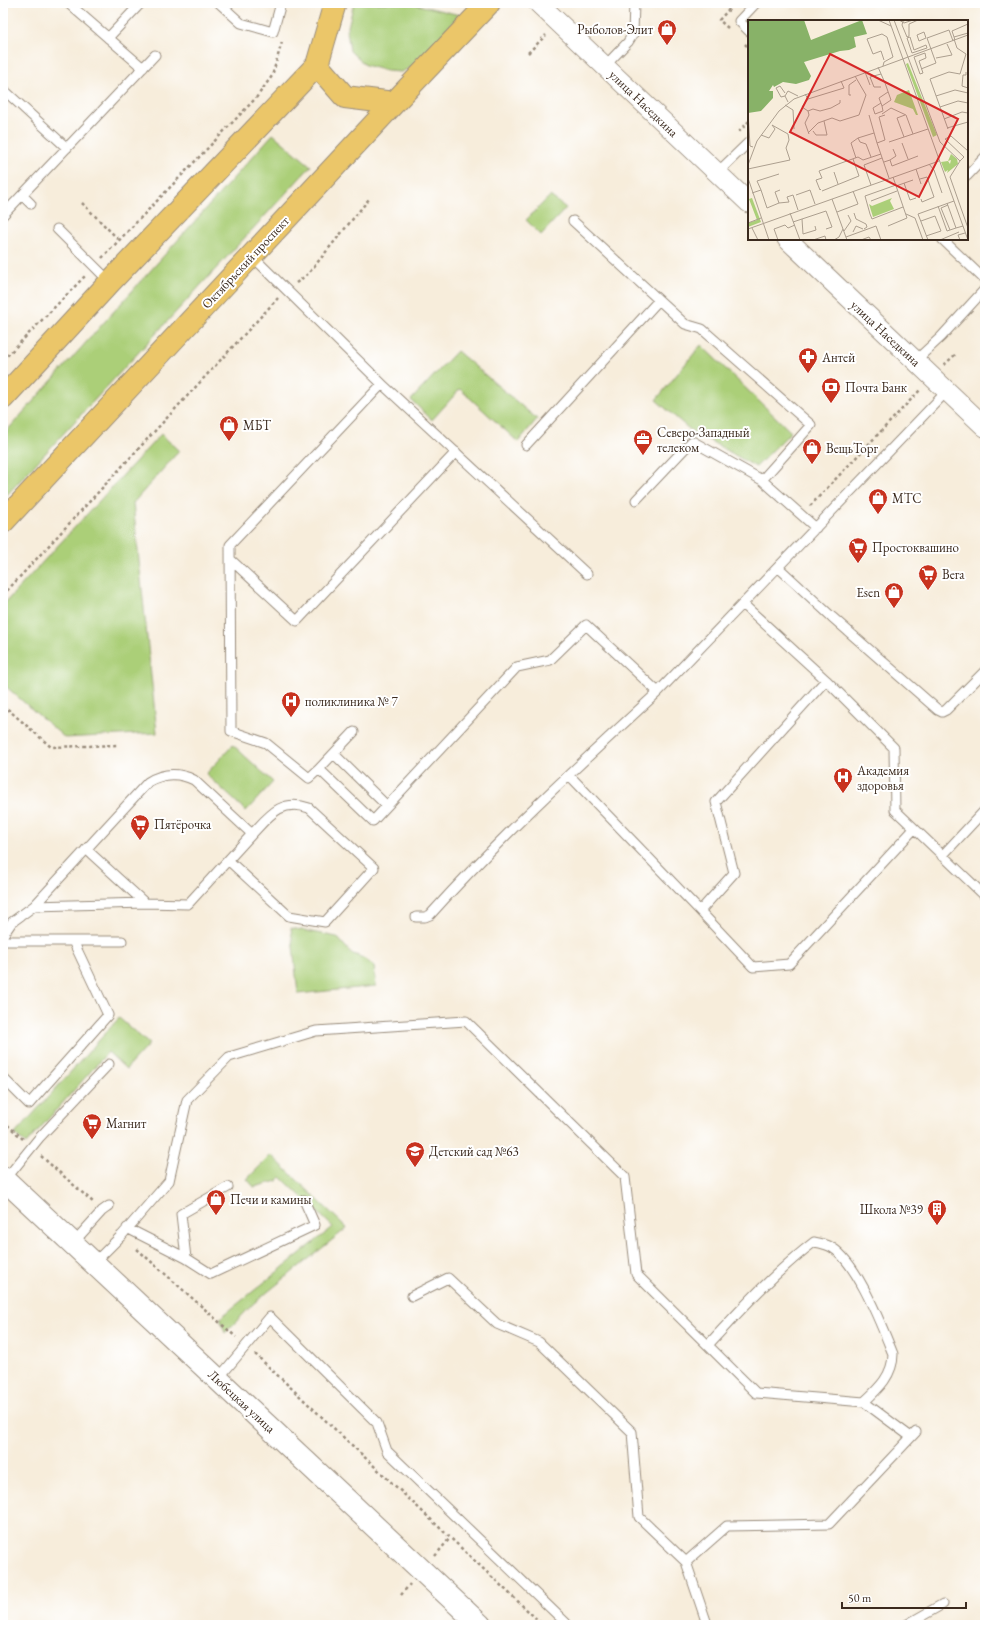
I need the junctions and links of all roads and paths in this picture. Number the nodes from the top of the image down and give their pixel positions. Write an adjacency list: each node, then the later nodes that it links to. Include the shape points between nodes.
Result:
1 (68, 3): 11 (lane)
2 (141, 3): 11 (lane)
3 (219, 3): 4 (lane, via 241,23 273,32)
4 (281, 3)
5 (335, 3): 14 (main road)
6 (489, 3): 18 (main road, Октябрьский проспект)
7 (538, 3): 15 (street, улица Наседкина)
8 (634, 3): 15 (lane, via 633,34)
9 (756, 3): 10 (lane, via 739,21)
10 (748, 30)
11 (108, 38): 16 (lane)
12 (282, 39): 34 (path, via 272,76 256,98)
13 (155, 55): 16 (lane)
14 (317, 65): 18 (main road, via 345,97); 40 (main road)
15 (605, 66): 24 (street, улица Наседкина)
16 (142, 68): 22 (lane)
17 (3, 89): 22 (lane)
18 (394, 102): 37 (main road, Октябрьский проспект)
19 (748, 122): 20 (path)
20 (736, 135)
21 (748, 143): 24 (lane)
22 (67, 148): 26 (lane)
23 (985, 157): 25 (lane)
24 (717, 173): 28 (street, улица Наседкина)
25 (968, 175)
26 (22, 195): 30 (lane); 31 (lane)
27 (369, 199): 41 (path, via 308,274)
28 (748, 202)
29 (82, 203): 34 (path)
30 (31, 204)
31 (3, 215)
32 (573, 221): 43 (lane)
33 (57, 230): 38 (lane)
34 (119, 240): 38 (path)
35 (788, 240): 46 (street, улица Наседкина)
36 (943, 240): 39 (lane)
37 (251, 255): 41 (lane); 57 (main road, Октябрьский проспект)
38 (94, 266): 40 (lane); 45 (path)
39 (985, 280)
40 (110, 282): 50 (main road)
41 (286, 290): 48 (lane); 62 (path)
42 (984, 290): 46 (lane)
43 (659, 300): 52 (lane); 54 (lane, via 685,324 702,329 811,426)
44 (957, 353): 47 (path)
45 (3, 360)
46 (915, 361): 47 (street, улица Наседкина)
47 (932, 377): 49 (street, улица Наседкина); 56 (path)
48 (382, 384): 53 (lane); 59 (lane, via 230,545)
49 (947, 391): 51 (street, улица Наседкина); 58 (lane)
50 (3, 398)
51 (985, 427)
52 (526, 445)
53 (456, 452): 59 (lane, via 297,621); 61 (lane)
54 (762, 480): 55 (lane, via 692,441); 56 (lane)
55 (636, 500)
56 (801, 515): 58 (lane)
57 (3, 522)
58 (816, 528): 60 (lane)
59 (230, 560): 71 (lane, via 231,731 266,743 309,778)
60 (779, 568): 63 (lane); 64 (lane, via 942,712)
61 (587, 574)
62 (3, 595)
63 (742, 604): 65 (lane); 66 (lane)
64 (985, 671)
65 (826, 680): 75 (lane, via 894,748 895,810); 83 (lane, via 716,802 734,873)
66 (658, 692): 72 (lane); 73 (lane, via 586,625 550,660 517,667)
67 (3, 705): 69 (path, via 51,747)
68 (354, 732): 70 (lane)
69 (119, 745)
70 (334, 754): 71 (lane); 73 (lane)
71 (319, 769): 73 (lane, via 373,821)
72 (569, 775): 83 (lane); 84 (lane, via 479,862 430,914)
73 (387, 806)
74 (985, 810): 78 (lane)
75 (914, 828): 78 (lane); 83 (lane, via 789,964 753,967)
76 (252, 834): 77 (lane, via 194,780 170,774 148,782); 79 (lane); 79 (lane, via 275,811 288,805 303,806 309,808 374,868 325,922 289,916)
77 (86, 849): 81 (lane); 82 (lane)
78 (942, 856): 80 (lane)
79 (228, 860): 81 (lane, via 188,904)
80 (985, 896)
81 (145, 903): 82 (lane)
82 (34, 906): 85 (lane, via 12,922)
83 (700, 910)
84 (416, 917)
85 (3, 935)
86 (3, 941): 87 (lane)
87 (73, 941): 88 (lane); 90 (lane, via 108,1015 29,1104)
88 (122, 941)
89 (109, 1064): 92 (lane)
90 (3, 1078)
91 (3, 1121): 92 (path)
92 (31, 1147): 93 (lane); 96 (path)
93 (4, 1179): 98 (street, Любецкая улица)
94 (228, 1186): 99 (lane, via 182,1214)
95 (304, 1200): 99 (lane, via 315,1225 211,1274)
96 (106, 1209): 98 (lane)
97 (124, 1231): 99 (lane); 100 (lane); 102 (path); 103 (lane, via 169,1181 187,1100 229,1057 316,1032 466,1021 625,1177 636,1274)
98 (72, 1243): 100 (street, Любецкая улица)
99 (186, 1258)
100 (94, 1263): 104 (street, Любецкая улица)
101 (412, 1296): 106 (lane, via 448,1278 496,1324 539,1342 561,1363 632,1432 639,1517)
102 (246, 1345): 104 (lane); 108 (lane, via 270,1317 377,1423 387,1451); 110 (path)
103 (708, 1345): 105 (lane, via 756,1393); 105 (lane, via 797,1255 814,1242 830,1246 849,1264 865,1291 893,1354 893,1365 882,1385)
104 (218, 1379): 109 (street, Любецкая улица)
105 (864, 1402): 106 (lane, via 914,1435 829,1524 727,1526)
106 (686, 1562): 111 (lane, via 706,1621)
107 (943, 1604): 112 (lane)
108 (567, 1624)
109 (480, 1625)
110 (543, 1625)
111 (701, 1625)
112 (906, 1625)

